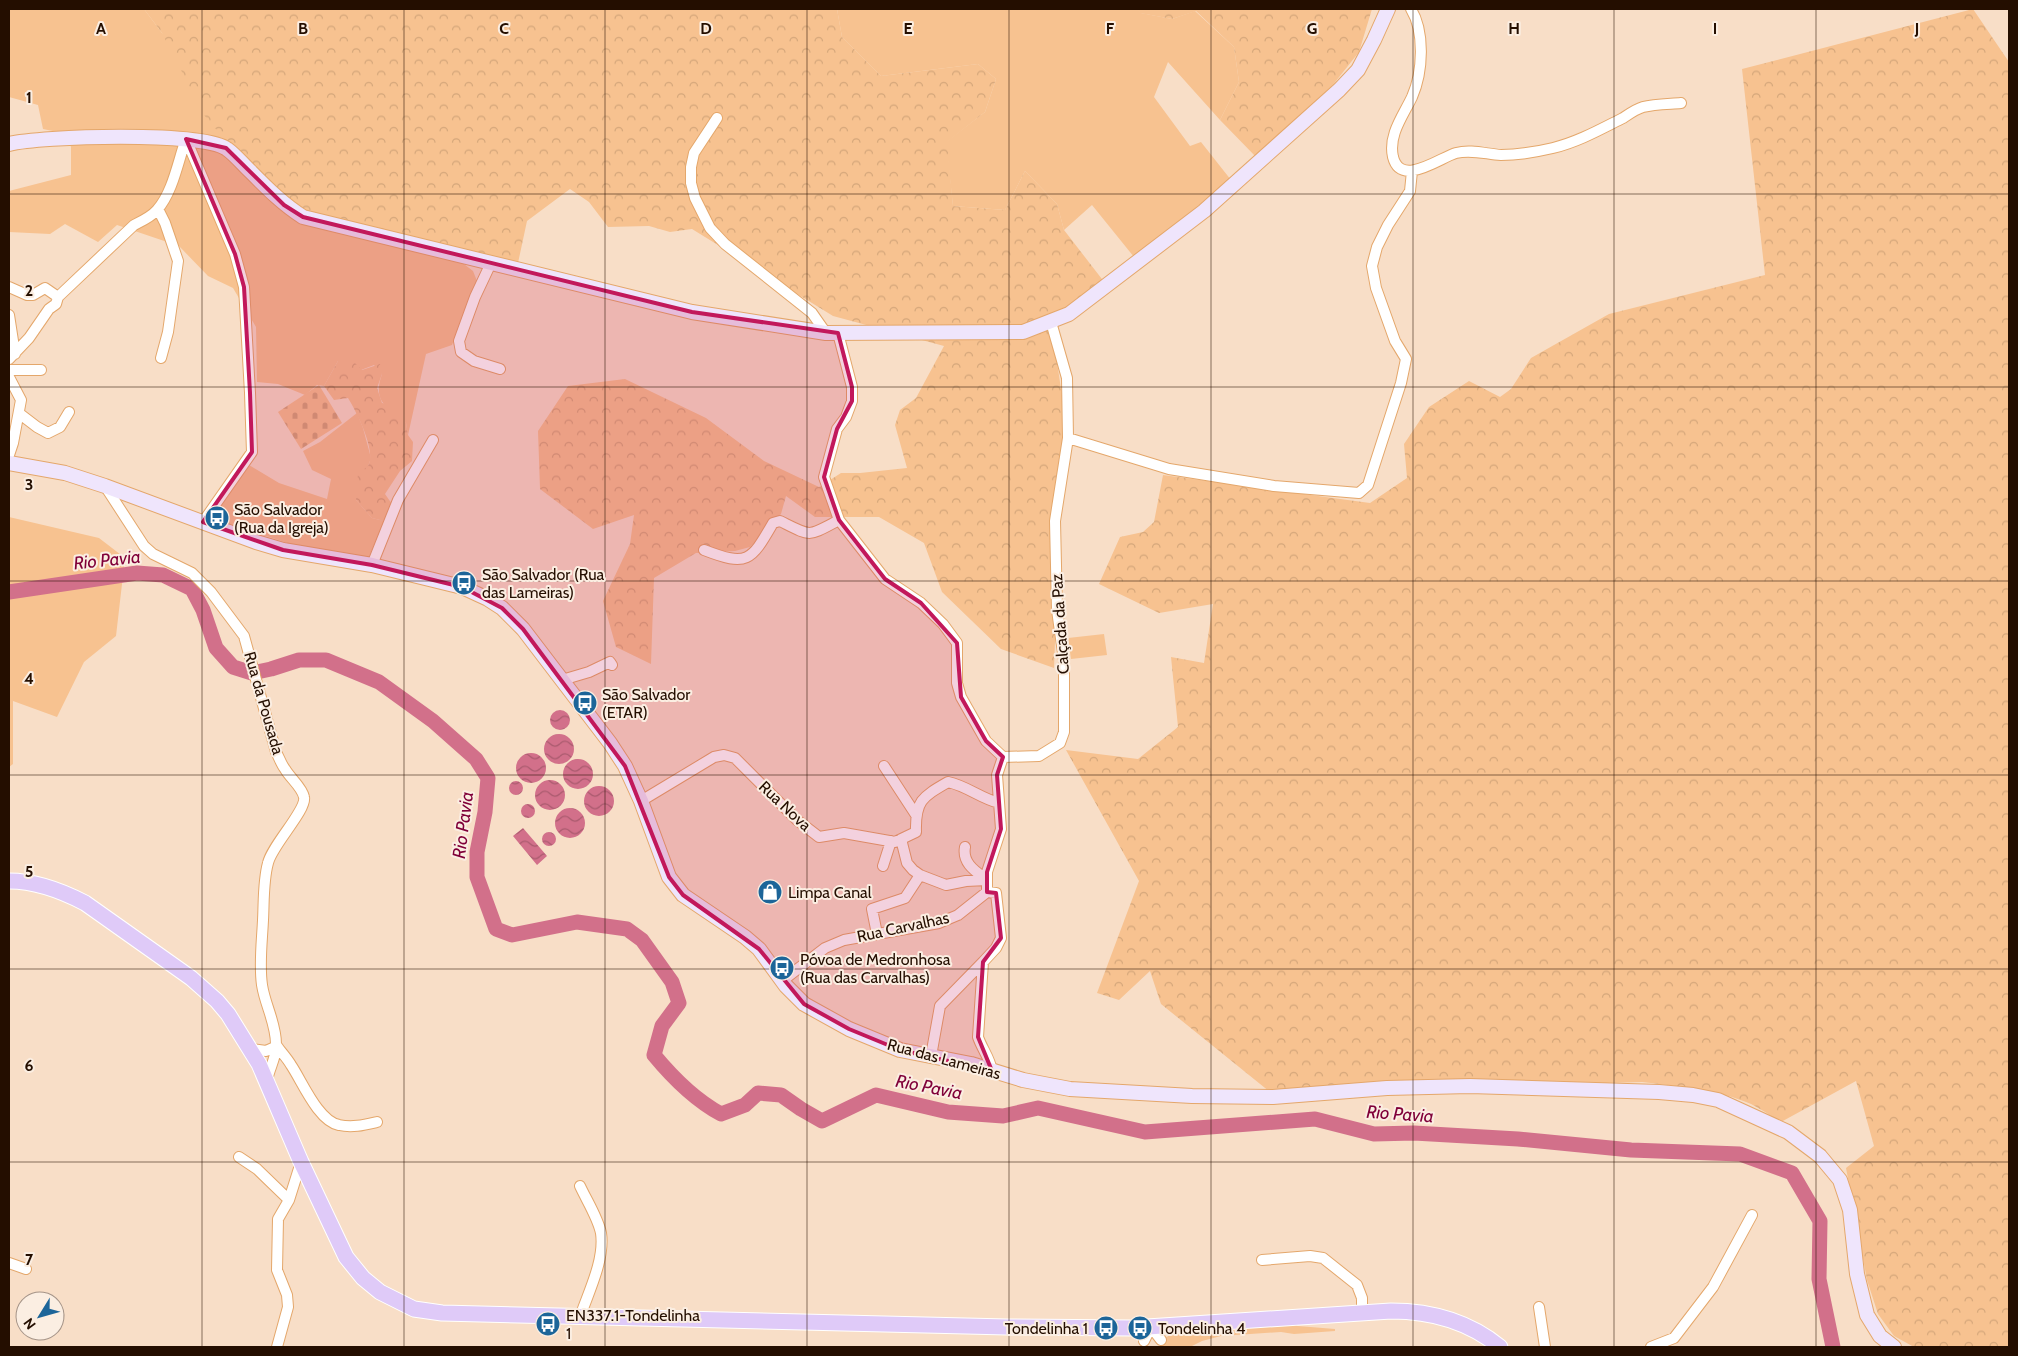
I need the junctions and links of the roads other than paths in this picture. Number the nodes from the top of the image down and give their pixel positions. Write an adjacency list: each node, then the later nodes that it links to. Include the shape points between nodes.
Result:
1 (1388, 9): 13 (street, via 1358,70 1339,90 1204,212 1069,314)
2 (1411, 9): 7 (street, via 1417,19 1421,42 1419,67 1413,94 1393,134 1394,158 1400,167)
3 (1681, 103): 7 (street, via 1643,107 1564,146 1529,154 1455,153)
4 (717, 118): 14 (street, via 694,153 691,167 695,198 710,228)
5 (186, 140): 6 (street, via 160,137 52,138); 8 (street); 9 (street, via 226,148 284,205 303,217); 31 (street, via 234,254 244,287 250,393 252,452)
6 (9, 144)
7 (1412, 171): 23 (street, via 1410,191 1388,225 1372,266 1376,288 1395,341 1406,358 1368,485 1359,493 1274,486 1169,469)
8 (158, 209): 11 (street, via 134,225); 16 (street, via 178,261 168,332)
9 (492, 263): 14 (street, via 692,312); 17 (street, via 458,341 461,352 474,361)
10 (9, 287): 11 (street, via 27,295 46,288)
11 (58, 297): 15 (street, via 56,304)
12 (9, 316): 15 (street)
13 (1050, 322): 14 (street, via 1023,332); 23 (street, Calçada da Paz, via 1067,378)
14 (832, 333): 30 (street, via 852,387 852,400 837,429 824,477)
15 (12, 356)
16 (160, 358)
17 (500, 369)
18 (9, 370): 19 (street)
19 (41, 370)
20 (9, 377): 22 (street, via 21,400)
21 (69, 412): 22 (street, via 60,427 48,432)
22 (20, 414): 25 (street)
23 (1068, 438): 36 (street, Calçada da Paz, via 1055,521 1057,610 1064,660 1064,732 1060,744 1039,756)
24 (433, 440): 33 (street, via 398,500)
25 (9, 455)
26 (9, 463): 27 (street, Rua das Lameiras, via 64,473)
27 (104, 486): 28 (street, Rua das Lameiras); 29 (street, Rua da Pousada)
28 (126, 494): 29 (street); 31 (street, Rua das Lameiras)
29 (122, 513): 52 (street, Rua da Pousada, via 149,550 192,573 211,592 244,636 276,752 304,798 303,807 268,863 264,898 260,970 262,988 274,1025)
30 (838, 520): 32 (street, via 814,534 806,534 780,521 773,523 756,553 743,560); 36 (street, via 885,580 921,604 948,630 956,643 957,683 961,697 986,741)
31 (203, 522): 33 (street, Rua das Lameiras, via 265,545)
32 (704, 550)
33 (372, 565): 35 (street, Rua das Lameiras, via 462,587 488,599 523,629)
34 (612, 665): 35 (street, via 610,662)
35 (562, 680): 38 (street, Rua das Lameiras, via 620,758)
36 (1003, 757): 39 (street, via 998,775)
37 (884, 766): 40 (street)
38 (641, 801): 41 (street, Rua Nova, via 714,757 724,755 735,758 797,820 819,836 844,833); 50 (street, Rua das Lameiras, via 669,877 683,895 745,937)
39 (999, 803): 40 (street, via 984,799 963,785 948,782 926,794); 45 (street, via 1001,829)
40 (916, 815): 41 (street, via 916,832)
41 (896, 840): 43 (street); 44 (street, via 907,862)
42 (965, 847): 45 (street, via 965,860)
43 (883, 866)
44 (920, 875): 45 (street, via 946,885); 48 (street, via 905,898 872,909)
45 (987, 880): 47 (street)
46 (9, 881): 51 (main road, via 39,885 67,894 98,913 204,989 228,1014)
47 (987, 892): 48 (street, Rua Carvalhas, via 958,915 939,923); 49 (street, via 996,893 1001,938)
48 (877, 934): 50 (street, Rua Carvalhas, via 844,940 825,948)
49 (983, 962): 53 (street, via 940,1006); 55 (street, via 978,1036)
50 (782, 981): 53 (street, Rua das Lameiras, via 804,1004 849,1029 900,1050)
51 (251, 1049): 52 (street); 54 (main road)
52 (276, 1051): 54 (street); 56 (street, via 268,1070); 57 (street, via 290,1064 318,1109 336,1125)
53 (930, 1056): 55 (street, Rua das Lameiras)
54 (258, 1064): 56 (main road)
55 (992, 1071): 80 (street, Rua das Lameiras, via 1066,1088 1192,1096 1273,1097 1387,1088 1470,1086 1659,1092 1718,1100 1788,1132 1820,1156 1840,1180 1850,1210 1857,1274 1867,1315 1880,1336)
56 (267, 1083): 59 (main road)
57 (378, 1122)
58 (239, 1156): 61 (street, via 257,1168)
59 (301, 1162): 61 (street); 68 (main road, via 355,1270 400,1304 442,1313)
60 (580, 1186): 68 (street, via 601,1233 601,1248 594,1282)
61 (289, 1200): 75 (street, via 278,1219 278,1270 288,1307)
62 (1752, 1215): 79 (street, via 1713,1287 1674,1338)
63 (1262, 1260): 67 (street, via 1323,1258 1357,1286 1362,1298)
64 (9, 1263): 65 (street)
65 (26, 1269)
66 (1540, 1307): 78 (street)
67 (1362, 1313): 69 (main road); 70 (main road, via 1414,1311)
68 (580, 1317): 72 (main road)
69 (1175, 1326): 71 (main road); 74 (street)
70 (1468, 1326): 76 (main road); 77 (main road)
71 (1151, 1327): 72 (main road); 73 (street); 74 (street)
72 (1132, 1328): 73 (street)
73 (1147, 1344)
74 (1159, 1344)
75 (277, 1347)
76 (1494, 1347)
77 (1500, 1347)
78 (1545, 1347)
79 (1651, 1347)
80 (1894, 1347)

